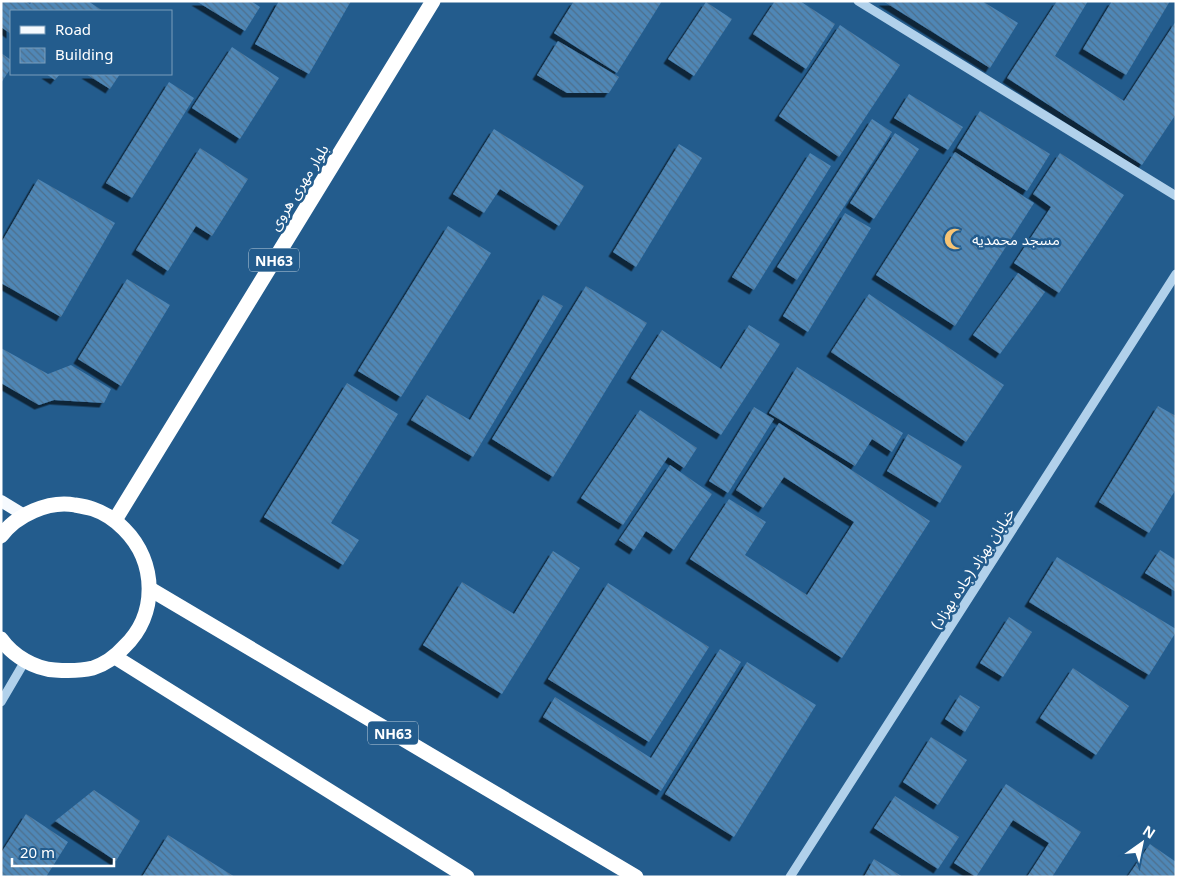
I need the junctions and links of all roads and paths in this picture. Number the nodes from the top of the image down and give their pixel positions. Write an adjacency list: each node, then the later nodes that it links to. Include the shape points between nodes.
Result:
1 (432, 1): 7 (highway, بلوار مهری هروی / NH63)
2 (858, 1): 3 (street)
3 (1176, 196)
4 (1176, 274): 16 (street, خیابان بهزاد (جاده بهزاد))
5 (1, 501): 6 (main road)
6 (24, 515): 7 (highway, via 46,506 70,504 94,509); 8 (highway)
7 (115, 520): 9 (highway, via 134,539 146,562)
8 (1, 536)
9 (150, 589): 11 (highway, via 146,615 134,638); 15 (highway, NH63)
10 (1, 639): 12 (highway)
11 (115, 657): 12 (highway, via 94,668 71,672 47,670); 14 (highway)
12 (25, 661): 13 (street)
13 (1, 702)
14 (467, 877)
15 (636, 877)
16 (790, 877)

